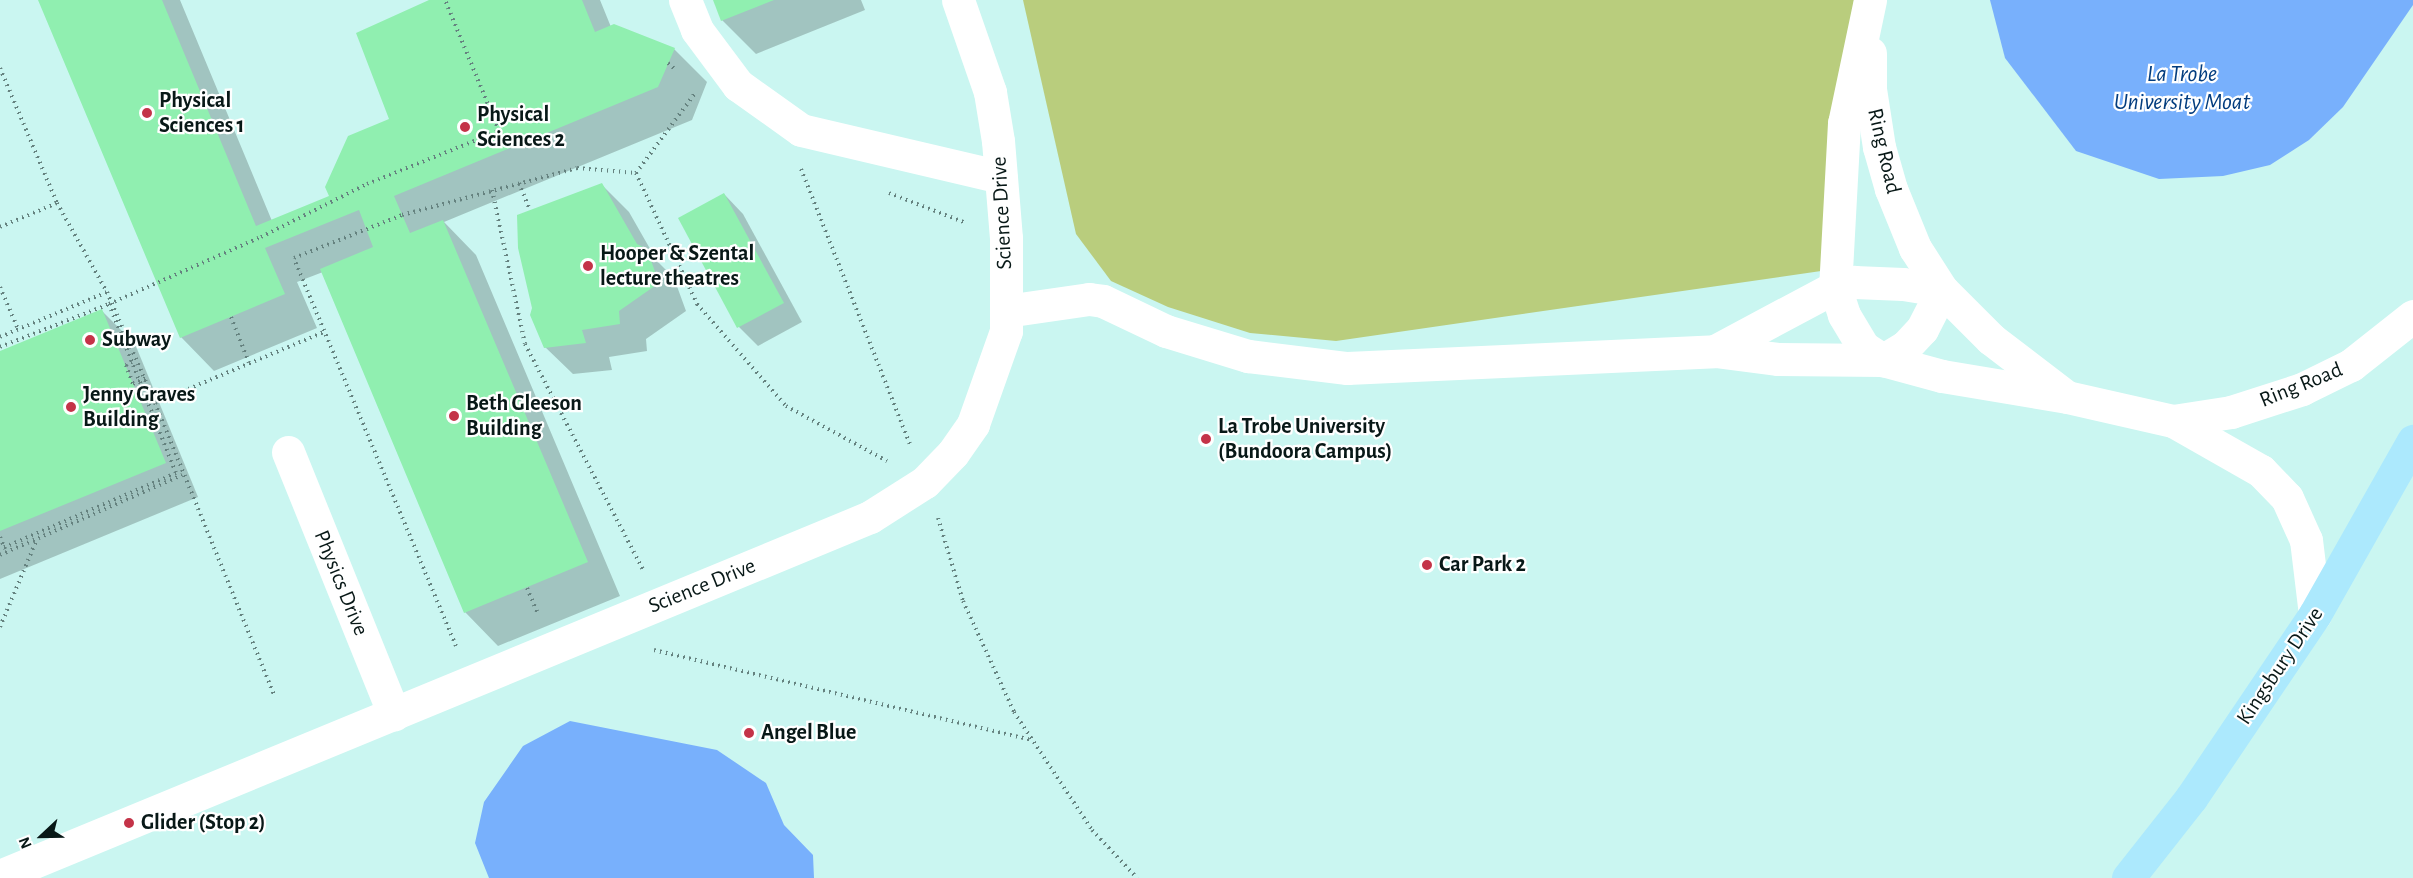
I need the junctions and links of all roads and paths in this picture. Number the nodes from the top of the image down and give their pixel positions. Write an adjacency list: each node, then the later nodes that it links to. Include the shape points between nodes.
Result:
1 (445, 0): 19 (path, via 499,130 368,185)
2 (685, 0): 9 (street, via 697,30 738,85 801,130)
3 (958, 0): 9 (street, Science Drive, via 990,92)
4 (1870, 0): 16 (street, Ring Road, via 1844,123); 17 (street, Ring Road, via 1870,89 1879,147 1915,248)
5 (0, 68): 12 (path)
6 (699, 88): 8 (path)
7 (796, 158): 38 (path)
8 (636, 173): 10 (path, via 577,168); 38 (path, via 697,304 786,406)
9 (1001, 177): 20 (street, Science Drive)
10 (519, 183): 11 (path); 13 (path)
11 (492, 190): 24 (path, via 381,222 294,258); 44 (path, via 525,344)
12 (57, 203): 14 (path); 18 (path)
13 (530, 210)
14 (0, 227)
15 (0, 287): 23 (path)
16 (1835, 287): 17 (street, via 1877,281); 27 (street); 28 (street, Ring Road, via 1844,315 1863,347)
17 (1942, 290): 28 (street, via 1922,329 1905,347); 32 (street, Ring Road, via 1991,339)
18 (108, 292): 23 (path); 31 (path)
19 (109, 304): 26 (path); 29 (path)
20 (1006, 311): 27 (street, via 1089,299 1103,301 1166,331 1248,356 1347,368); 38 (street, Science Drive, via 1006,331 973,424 953,453)
21 (2413, 316): 34 (street, Ring Road, via 2351,365 2302,389 2231,412)
22 (231, 317): 30 (path)
23 (18, 329): 25 (path)
24 (324, 332): 30 (path); 49 (path)
25 (0, 337)
26 (0, 347)
27 (1715, 351): 28 (street, via 1778,359)
28 (1883, 360): 32 (street, Ring Road, via 1942,376)
29 (132, 362): 31 (path, via 126,365 133,384); 41 (path, via 176,473)
30 (249, 363): 33 (path)
31 (146, 378): 33 (path)
32 (2067, 397): 34 (street, Ring Road)
33 (155, 403): 37 (path)
34 (2173, 421): 47 (street, Ring Road, via 2261,471 2287,498 2306,540)
35 (2413, 441): 47 (main road, Kingsbury Drive)
36 (288, 452): 52 (street, Physics Drive)
37 (182, 475): 40 (path); 51 (path)
38 (925, 482): 52 (street, Science Drive, via 870,516); 53 (path, via 963,601 1014,712)
39 (0, 537): 42 (path)
40 (37, 538): 42 (path); 48 (path)
41 (0, 549)
42 (6, 552): 43 (path)
43 (0, 555)
44 (643, 570)
45 (527, 588): 46 (path)
46 (537, 613)
47 (2315, 614): 56 (main road, Kingsbury Drive, via 2191,798)
48 (0, 627)
49 (456, 646)
50 (643, 647): 53 (path)
51 (274, 695)
52 (394, 714): 54 (street, Science Drive)
53 (1033, 740): 55 (path, via 1092,830)
54 (0, 876)
55 (1137, 878)
56 (2128, 878)

